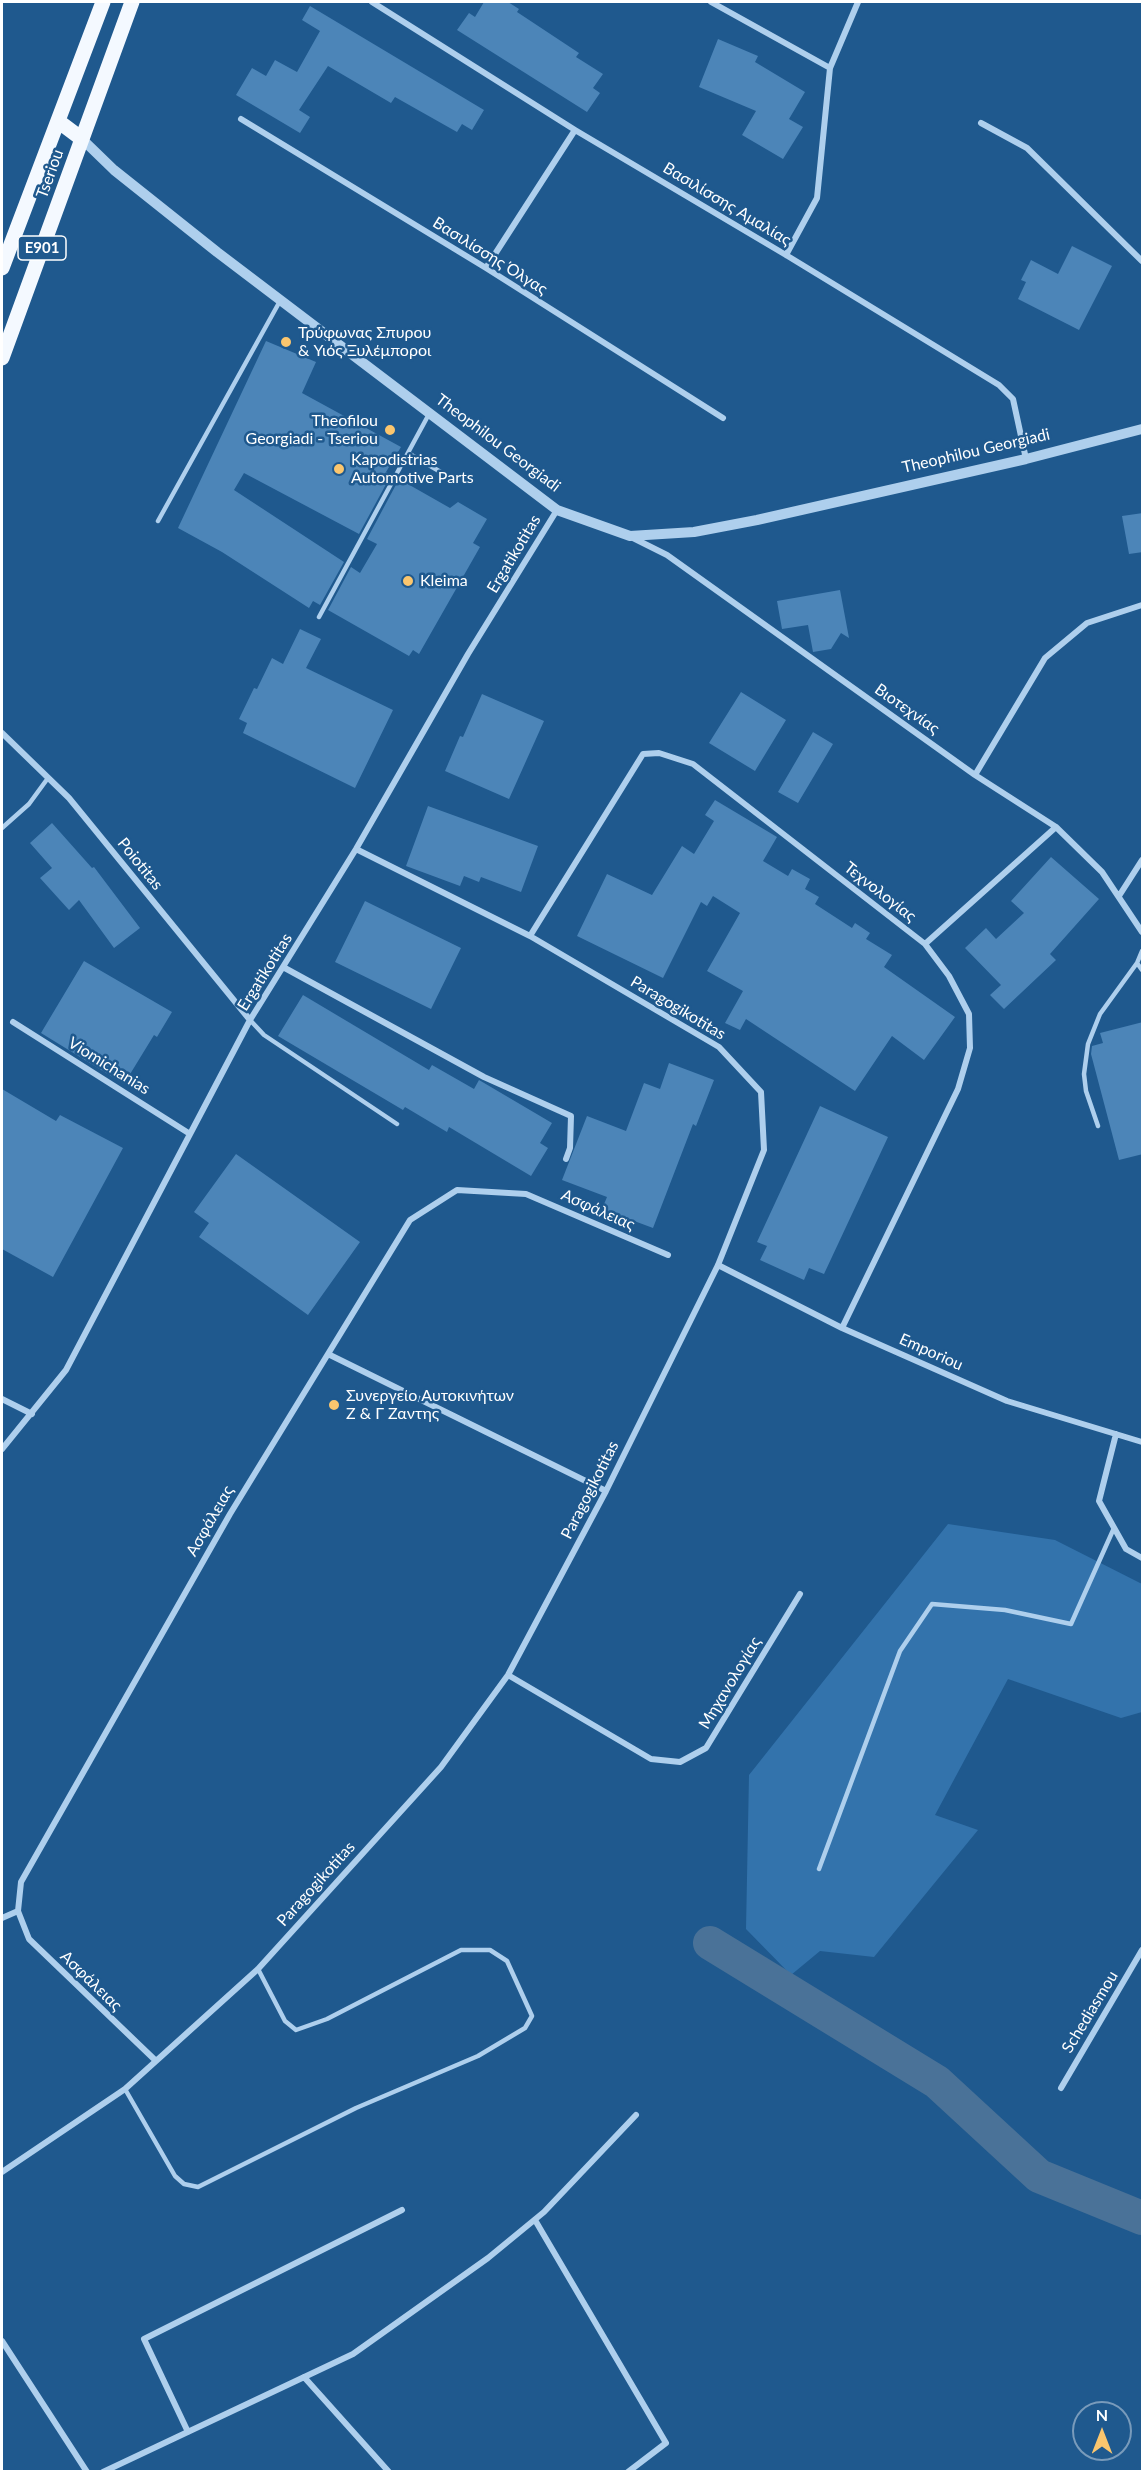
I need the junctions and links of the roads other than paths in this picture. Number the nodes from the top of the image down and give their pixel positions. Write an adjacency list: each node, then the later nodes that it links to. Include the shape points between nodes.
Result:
1 (103, 2): 8 (main road, Tseriou / E901)
2 (132, 2): 11 (main road, Tseriou / E901)
3 (372, 2): 10 (street, Βασιλίσσης Αμαλίας)
4 (711, 2): 6 (street)
5 (858, 2): 6 (street)
6 (830, 68): 12 (street, via 817,198)
7 (241, 119): 15 (street, Βασιλίσσης Όλγας)
8 (58, 122): 11 (main road, Theophilou Georgiadi); 14 (main road, Tseriou / E901)
9 (981, 123): 13 (street, via 1028,148)
10 (575, 130): 12 (street, Βασιλίσσης Αμαλίας); 15 (street)
11 (82, 139): 16 (street, Theophilou Georgiadi, via 114,170); 17 (main road, Tseriou / E901)
12 (786, 255): 22 (street, Βασιλίσσης Αμαλίας, via 999,385 1013,399)
13 (1143, 261)
14 (2, 268)
15 (486, 268): 19 (street, Βασιλίσσης Όλγας)
16 (280, 301): 18 (street, Theophilou Georgiadi); 25 (lane)
17 (2, 358)
18 (429, 414): 21 (lane); 24 (street, Theophilou Georgiadi)
19 (723, 418)
20 (1143, 429): 22 (street, Theophilou Georgiadi)
21 (408, 453): 23 (lane); 28 (lane)
22 (1026, 459): 26 (street, Theophilou Georgiadi, via 757,520 694,532)
23 (451, 478)
24 (557, 510): 26 (street, Theophilou Georgiadi); 34 (street, Ergatikotitas, via 468,654)
25 (158, 521)
26 (630, 536): 30 (street, Βιοτεχνίας, via 667,555)
27 (1143, 605): 30 (street, via 1088,623 1045,658)
28 (319, 616)
29 (2, 733): 31 (street, Poiotitas)
30 (975, 775): 32 (street, Βιοτεχνίας)
31 (48, 778): 33 (lane, via 29,804); 44 (street, Poiotitas, via 69,798)
32 (1056, 827): 36 (street, Βιοτεχνίας); 39 (street)
33 (2, 828)
34 (356, 849): 38 (street, Paragogikotitas); 42 (street, Ergatikotitas)
35 (1143, 860): 36 (street)
36 (1119, 896): 37 (street, Βιοτεχνίας)
37 (1143, 932)
38 (530, 936): 39 (street, Τεχνολογίας, via 643,754 659,753 693,764); 51 (street, Paragogikotitas, via 719,1047 761,1092 764,1150)
39 (925, 944): 52 (street, Τεχνολογίας, via 949,976 969,1014 970,1048 958,1089)
40 (1143, 951): 41 (lane)
41 (1137, 963): 43 (lane); 47 (lane, via 1100,1014 1088,1044 1086,1091)
42 (283, 967): 44 (street, Ergatikotitas); 49 (street, via 484,1077 571,1116)
43 (1143, 970)
44 (250, 1020): 46 (lane, via 264,1035); 48 (street, Ergatikotitas)
45 (13, 1022): 48 (street, Viomichanias)
46 (398, 1124)
47 (1098, 1126)
48 (190, 1134): 55 (street, Ergatikotitas, via 66,1370)
49 (566, 1159)
50 (668, 1256): 53 (street, Ασφάλειας, via 526,1194 457,1190 410,1220)
51 (718, 1265): 52 (street, Emporiou); 59 (street, Paragogikotitas)
52 (842, 1328): 56 (street, Emporiou, via 1007,1401)
53 (328, 1354): 59 (street); 65 (street, Ασφάλειας, via 230,1514 21,1882)
54 (2, 1399): 55 (street)
55 (32, 1414): 58 (street, Ergatikotitas)
56 (1116, 1434): 57 (street, Emporiou); 60 (street, via 1099,1501)
57 (1143, 1442)
58 (2, 1449)
59 (606, 1491): 63 (street, Paragogikotitas)
60 (1114, 1528): 61 (street, via 1126,1549); 64 (lane, via 1071,1624 1005,1610 932,1604 900,1651)
61 (1143, 1558)
62 (800, 1594): 63 (street, Μηχανολογίας, via 706,1748 680,1762 651,1759)
63 (508, 1675): 68 (street, Paragogikotitas, via 441,1767)
64 (819, 1869)
65 (18, 1911): 66 (street); 69 (street, Ασφάλειας, via 29,1939)
66 (2, 1918)
67 (1143, 1950): 70 (street, Schediasmou)
68 (258, 1969): 69 (street, Paragogikotitas); 71 (lane, via 285,2021 296,2030 327,2019 461,1950 490,1950 507,1961 532,2016 525,2028 478,2056 356,2108 198,2187 184,2184 175,2176)
69 (155, 2060): 71 (street, Paragogikotitas)
70 (1061, 2088)
71 (125, 2089): 73 (street, Paragogikotitas)
72 (636, 2115): 75 (street)
73 (2, 2172)
74 (402, 2210): 78 (street, via 144,2339)
75 (535, 2220): 77 (street, via 353,2354); 82 (street, via 666,2443)
76 (2, 2341): 79 (street)
77 (304, 2377): 78 (street); 81 (street)
78 (188, 2432): 80 (street)
79 (87, 2472)
80 (104, 2472)
81 (389, 2472)
82 (628, 2472)

